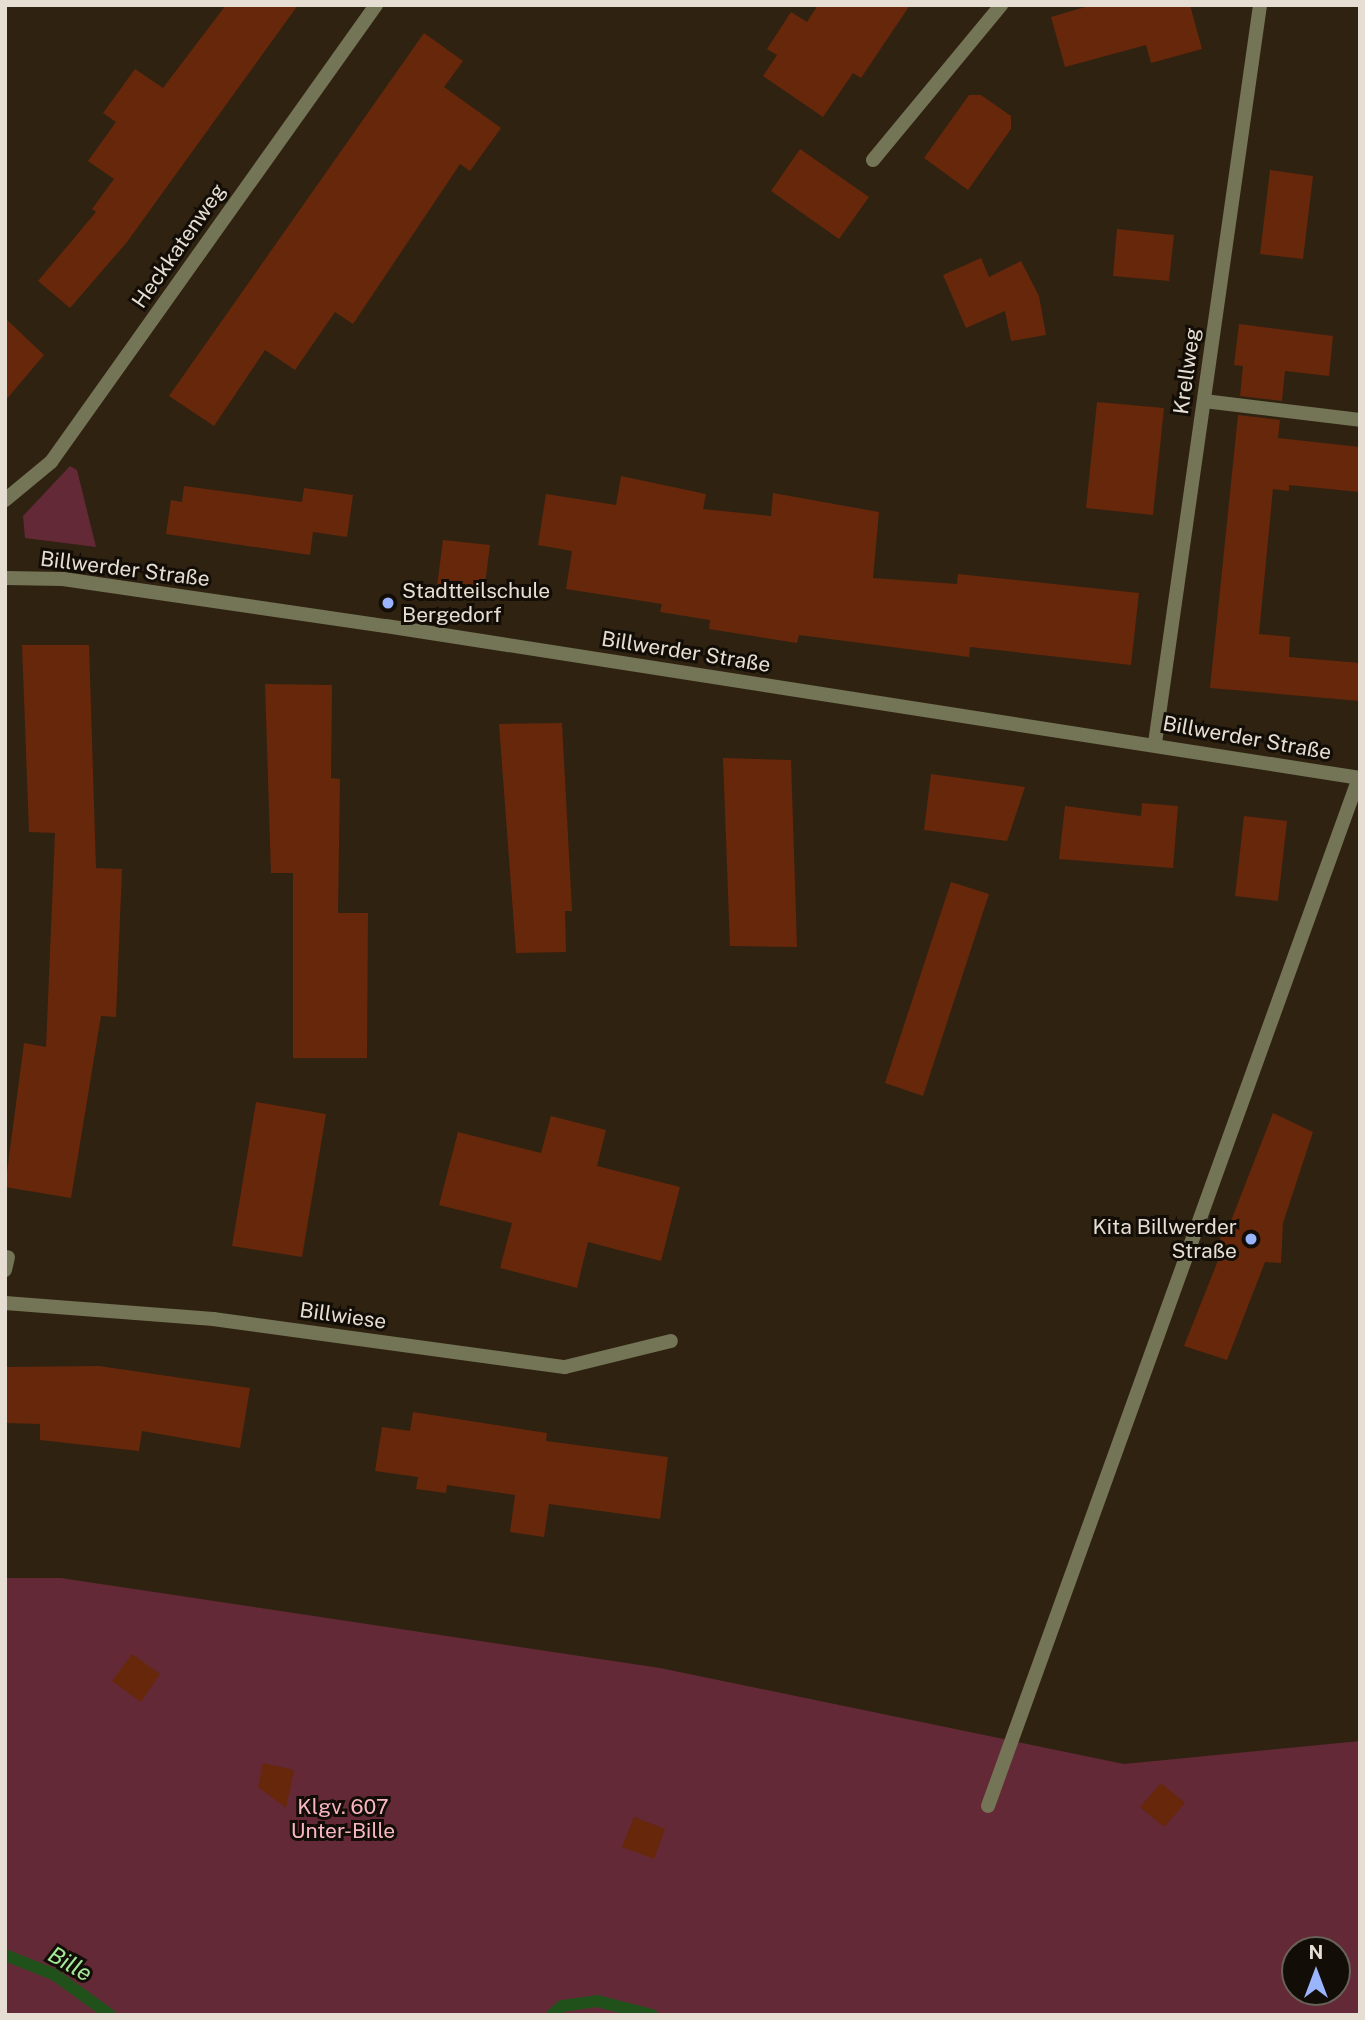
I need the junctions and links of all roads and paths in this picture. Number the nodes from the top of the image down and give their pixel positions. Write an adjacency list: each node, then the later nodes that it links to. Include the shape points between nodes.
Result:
1 (376, 5): 7 (street, Heckkatenweg, via 51,462)
2 (1000, 5): 4 (street)
3 (1261, 5): 5 (street, Krellweg)
4 (873, 160)
5 (1204, 401): 6 (street); 9 (street, Krellweg)
6 (1360, 420)
7 (5, 500)
8 (5, 578): 9 (street, Billwerder Straße, via 63,579)
9 (1155, 743): 10 (street, Billwerder Straße)
10 (1359, 778): 13 (street)
11 (5, 1303): 12 (street, Billwiese, via 213,1319 565,1367)
12 (671, 1341)
13 (988, 1806)

